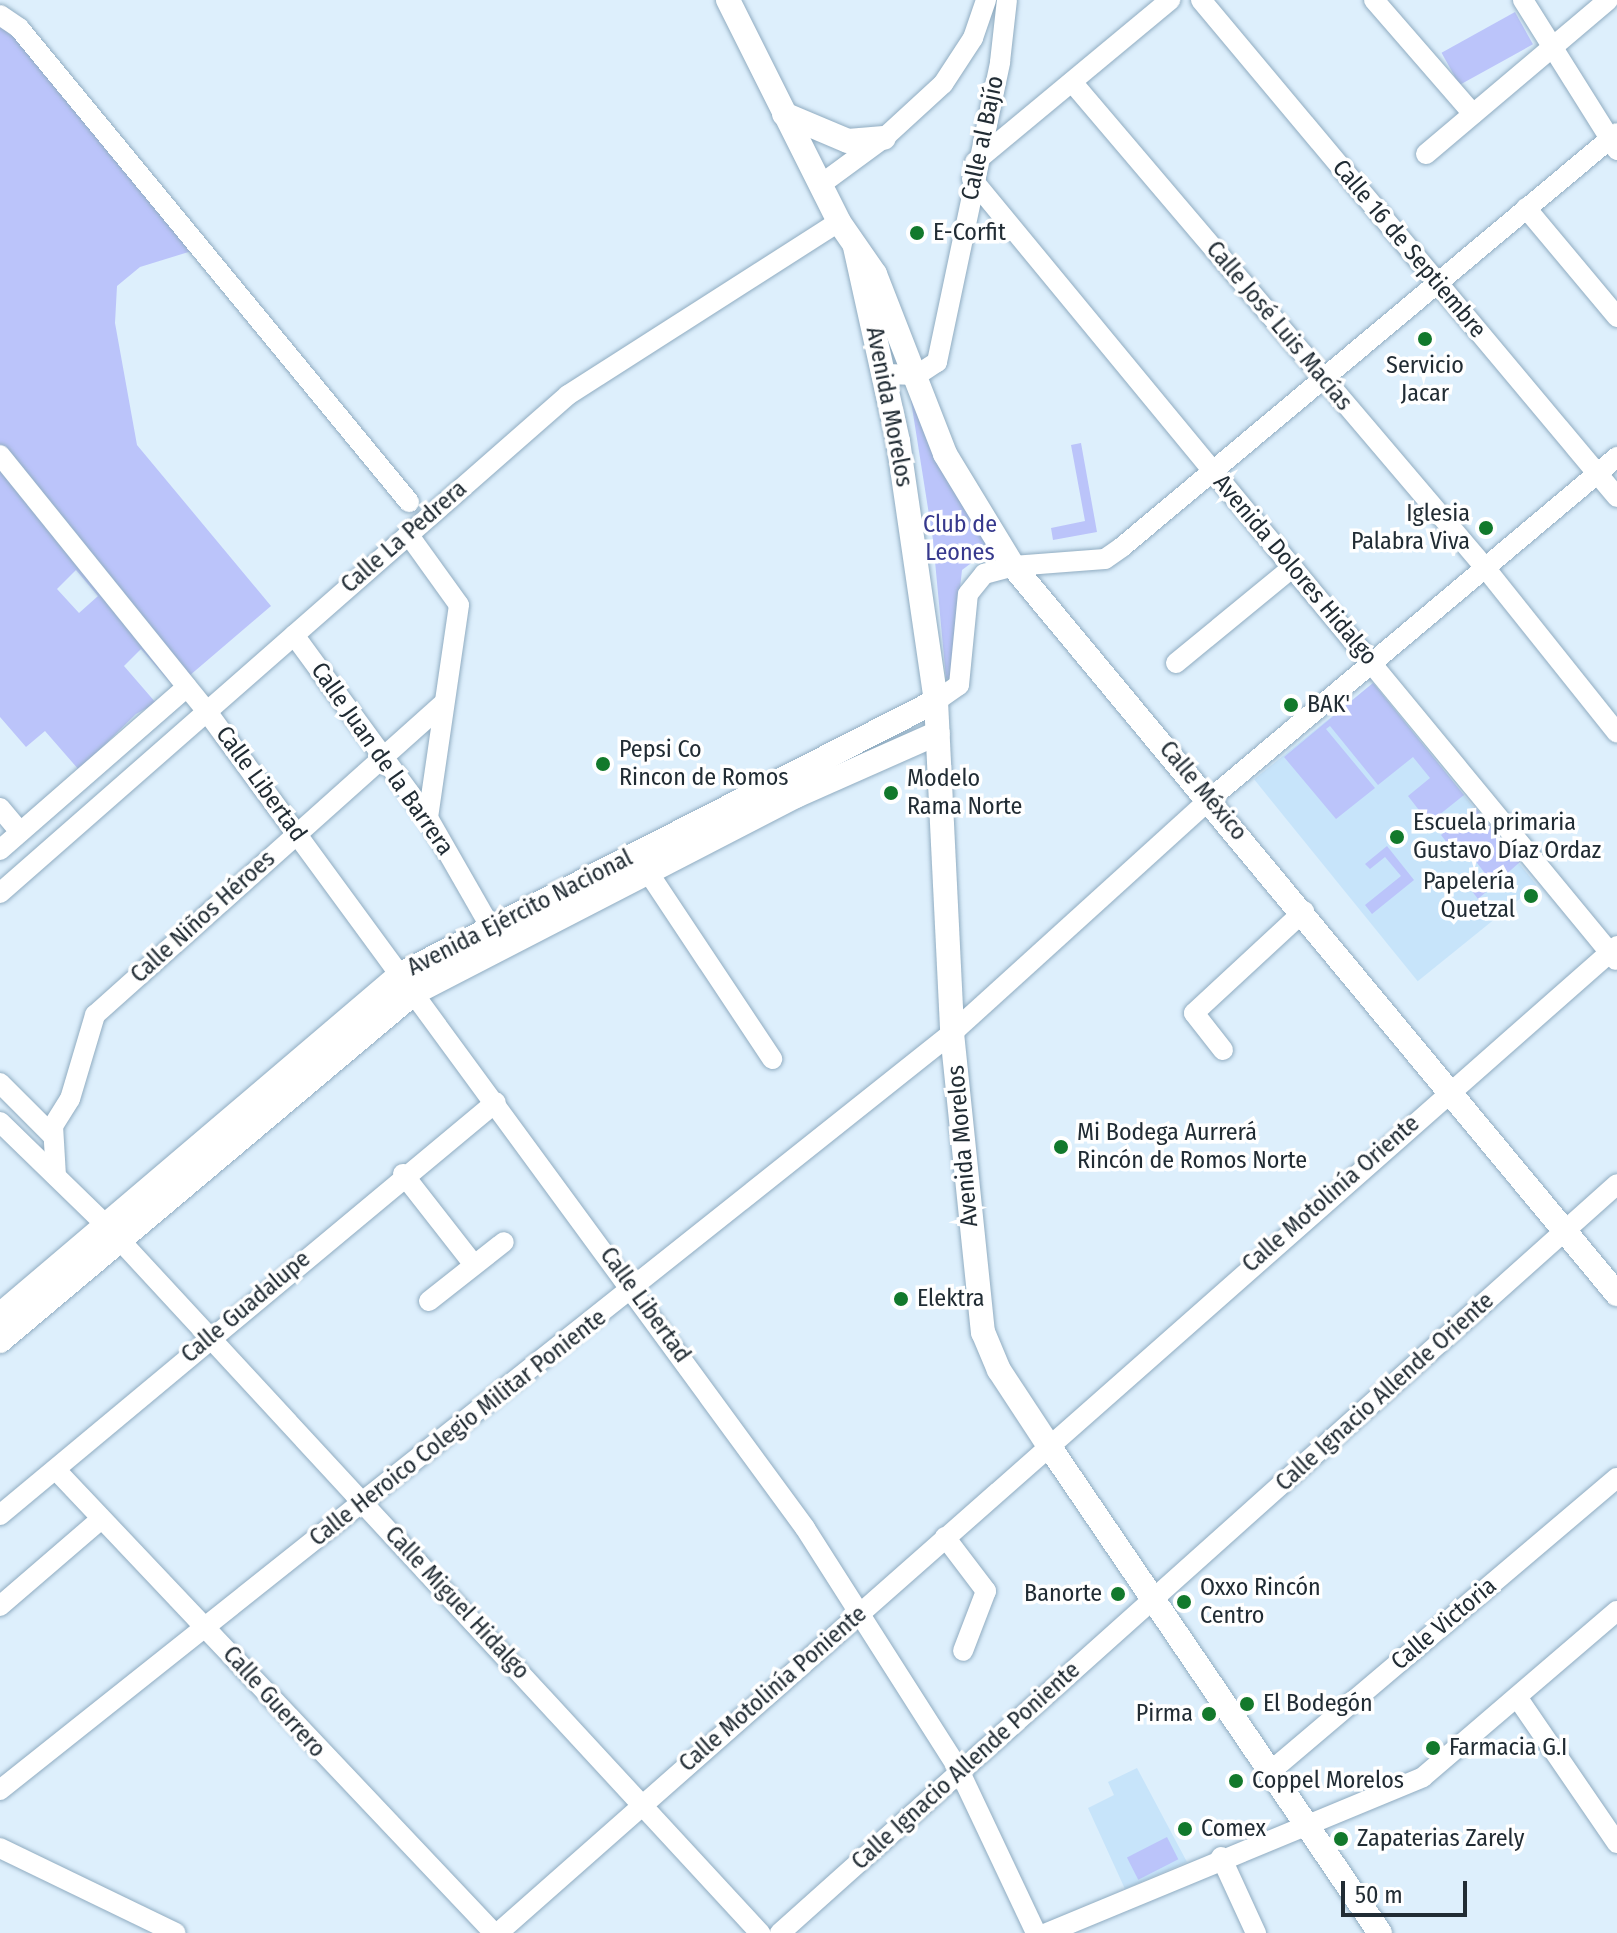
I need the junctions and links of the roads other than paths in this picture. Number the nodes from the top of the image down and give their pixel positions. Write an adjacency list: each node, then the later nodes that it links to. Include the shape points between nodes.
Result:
1 (728, 0): 12 (main road, Calle México)
2 (986, 0): 14 (street, via 973,38 953,71)
3 (1007, 0): 17 (street, Calle al Bajío, via 1000,62)
4 (1170, 0): 11 (street)
5 (1201, 0): 22 (street, Calle 16 de Septiembre)
6 (1374, 0): 13 (street)
7 (1523, 0): 10 (street)
8 (1608, 0): 10 (street)
9 (0, 15): 32 (street, via 19,28)
10 (1552, 47): 13 (street); 15 (street)
11 (1072, 82): 17 (street); 26 (street, Calle José Luis Macías)
12 (784, 114): 14 (main road, via 848,141); 18 (main road, Calle México)
13 (1473, 114): 16 (street)
14 (884, 138): 18 (street)
15 (1614, 141): 19 (street)
16 (1426, 154)
17 (974, 171): 25 (street, Calle al Bajío, via 937,362); 29 (street, Avenida Dolores Hidalgo)
18 (820, 185): 20 (main road, Calle México)
19 (1526, 208): 22 (street); 23 (street)
20 (839, 222): 21 (main road, Calle México); 33 (street, Calle La Pedrera, via 590,378)
21 (855, 247): 24 (main road, Avenida Morelos); 25 (main road, Calle México, via 875,274)
22 (1438, 282): 26 (street); 30 (street, Calle 16 de Septiembre)
23 (1617, 317)
24 (885, 374): 25 (street); 41 (main road, Avenida Morelos)
25 (917, 375): 34 (main road, Calle México, via 945,454)
26 (1323, 377): 29 (street); 36 (street, Calle José Luis Macías)
27 (0, 455): 40 (street, Calle Libertad)
28 (1617, 457): 30 (street, Calle Heroico Colegio Militar Poniente)
29 (1214, 472): 34 (street, via 1105,559); 35 (street, Avenida Dolores Hidalgo)
30 (1598, 473): 31 (street, Calle 16 de Septiembre); 36 (street, Calle Heroico Colegio Militar Poniente)
31 (1617, 497)
32 (409, 502)
33 (408, 534): 37 (street, Calle La Pedrera); 42 (street, via 456,596 459,615)
34 (1013, 566): 41 (street, via 984,574 968,594 959,685); 48 (main road, Calle México)
35 (1293, 567): 38 (street); 39 (street, Avenida Dolores Hidalgo)
36 (1487, 570): 39 (street, Calle Heroico Colegio Militar Poniente); 45 (street, Calle José Luis Macías)
37 (294, 635): 43 (street, Calle La Pedrera); 46 (street, Calle Juan de la Barrera)
38 (1176, 663)
39 (1374, 664): 48 (street, Calle Heroico Colegio Militar Poniente); 58 (street, Avenida Dolores Hidalgo)
40 (187, 687): 43 (street, Calle Libertad); 51 (street)
41 (936, 701): 44 (main road, Avenida Morelos); 47 (main road, Avenida Ejército Nacional)
42 (443, 704): 46 (street, Calle Niños Héroes); 50 (street)
43 (205, 709): 52 (street, Calle Libertad); 55 (street, Calle La Pedrera)
44 (938, 733): 47 (main road, Avenida Ejército Nacional); 60 (main road, Avenida Morelos)
45 (1617, 733)
46 (385, 759): 50 (street, Calle Juan de la Barrera); 52 (street, Calle Niños Héroes)
47 (792, 786): 54 (main road, Avenida Ejército Nacional)
48 (1210, 799): 56 (main road, Calle México); 60 (street, Calle Heroico Colegio Militar Poniente)
49 (0, 808): 51 (street)
50 (428, 818): 57 (street, Calle Juan de la Barrera)
51 (20, 832): 53 (street)
52 (297, 833): 59 (street, Calle Libertad); 67 (street, Calle Niños Héroes, via 95,1015 70,1099)
53 (0, 850)
54 (642, 863): 57 (main road, Avenida Ejército Nacional); 59 (main road, Avenida Ejército Nacional); 62 (street)
55 (0, 893)
56 (1304, 911): 61 (street, via 1194,1013); 64 (main road, Calle México)
57 (491, 928): 59 (main road, Avenida Ejército Nacional)
58 (1614, 954): 64 (street, Calle Motolinía Oriente)
59 (407, 983): 65 (street, Calle Libertad); 71 (main road, Avenida Ejército Nacional)
60 (952, 1033): 75 (street, Calle Heroico Colegio Militar Poniente); 81 (main road, Avenida Morelos, via 983,1332 999,1370)
61 (1223, 1050)
62 (772, 1059)
63 (0, 1083): 67 (street)
64 (1451, 1090): 72 (main road, Calle México); 81 (street, Calle Motolinía Oriente)
65 (496, 1102): 68 (street, Calle Guadalupe); 75 (street, Calle Libertad)
66 (0, 1122): 69 (street)
67 (52, 1135): 69 (street)
68 (403, 1174): 74 (street); 79 (street, Calle Guadalupe)
69 (56, 1176): 71 (street)
70 (1617, 1184): 72 (street, Calle Ignacio Allende Oriente)
71 (112, 1231): 78 (main road, Avenida Ejército Nacional); 79 (street, Calle Miguel Hidalgo); 80 (main road, Avenida Ejército Nacional)
72 (1565, 1231): 76 (main road, Calle México); 88 (street, Calle Ignacio Allende Oriente)
73 (504, 1242): 74 (street)
74 (474, 1265): 77 (street)
75 (634, 1289): 84 (street, Calle Heroico Colegio Militar Poniente); 91 (street, Calle Libertad, via 805,1528)
76 (1617, 1294)
77 (429, 1301)
78 (0, 1315)
79 (209, 1339): 82 (street, Calle Guadalupe); 84 (street, Calle Miguel Hidalgo)
80 (0, 1341)
81 (1049, 1446): 87 (street, Calle Motolinía Poniente); 88 (main road, Avenida Morelos)
82 (56, 1470): 85 (street, Calle Guadalupe); 86 (street, Calle Guerrero)
83 (1617, 1478): 96 (street, Calle Victoria)
84 (365, 1502): 92 (street, Calle Heroico Colegio Militar Poniente); 98 (street, Calle Miguel Hidalgo)
85 (0, 1515)
86 (100, 1520): 89 (street); 92 (street, Calle Guerrero)
87 (945, 1537): 91 (street, Calle Motolinía Poniente); 93 (street, via 986,1591)
88 (1152, 1600): 95 (street, Calle Ignacio Allende Poniente); 96 (main road, Avenida Morelos)
89 (0, 1606)
90 (1617, 1611): 94 (street)
91 (858, 1614): 95 (street, Calle Libertad); 98 (street, Calle Motolinía Poniente)
92 (206, 1627): 97 (street, Calle Heroico Colegio Militar Poniente); 104 (street, Calle Guerrero)
93 (963, 1651)
94 (1517, 1697): 99 (street, via 1423,1777); 100 (street)
95 (959, 1770): 106 (street, Calle Ignacio Allende Poniente); 107 (street, Calle Libertad)
96 (1271, 1771): 99 (main road, Avenida Morelos)
97 (0, 1790)
98 (642, 1804): 104 (street, Calle Motolinía Poniente); 105 (street, Calle Miguel Hidalgo)
99 (1306, 1823): 102 (street); 110 (main road, Avenida Morelos)
100 (1617, 1843)
101 (0, 1848): 103 (street)
102 (1221, 1857): 108 (street); 109 (street)
103 (176, 1933)
104 (496, 1933)
105 (760, 1933)
106 (780, 1933)
107 (1036, 1933)
108 (1047, 1933)
109 (1256, 1933)
110 (1380, 1933)

